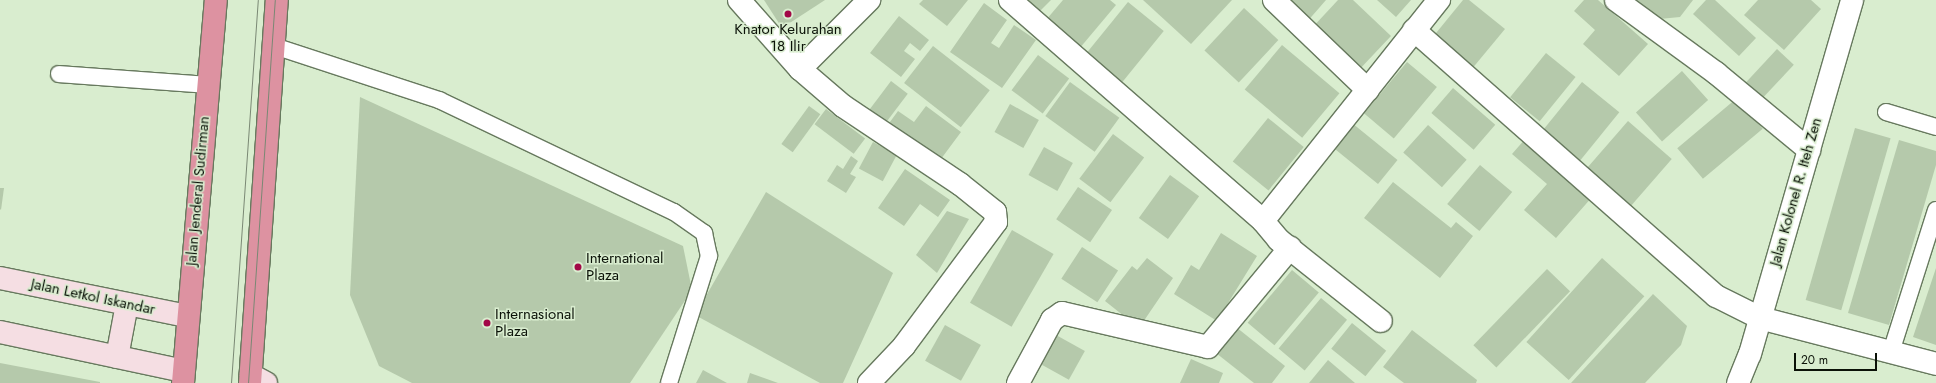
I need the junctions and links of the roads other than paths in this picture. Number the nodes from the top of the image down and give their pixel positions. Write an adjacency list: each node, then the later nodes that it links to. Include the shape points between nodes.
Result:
1 (216, 0): 14 (highway, Jalan Jenderal Sudirman)
2 (277, 0): 11 (highway)
3 (739, 0): 12 (street)
4 (869, 0): 12 (street)
5 (1010, 0): 20 (street)
6 (1274, 0): 15 (street)
7 (1439, 0): 10 (street)
8 (1616, 0): 18 (street, via 1716,73)
9 (1852, 0): 18 (street, Jalan Kolonel R. Iteh Zen)
10 (1414, 30): 15 (street); 25 (street, via 1684,271 1716,296)
11 (274, 46): 32 (highway); 33 (lane, via 439,100 674,212 704,233 709,256)
12 (800, 69): 34 (street, via 843,106 960,184 995,212 996,222 904,346)
13 (59, 74): 14 (lane)
14 (208, 85): 24 (highway, Jalan Jenderal Sudirman)
15 (1368, 90): 20 (street)
16 (1886, 112): 17 (lane)
17 (1936, 127)
18 (1809, 150): 25 (street, Jalan Kolonel R. Iteh Zen)
19 (1936, 210): 28 (lane)
20 (1263, 221): 21 (street)
21 (1290, 248): 26 (street); 35 (street, via 1208,347 1062,313 1052,320)
22 (0, 278): 23 (main road, Jalan Letkol Iskandar)
23 (127, 304): 24 (main road, Jalan Letkol Iskandar); 29 (main road)
24 (186, 316): 31 (highway, Jalan Jenderal Sudirman)
25 (1760, 318): 28 (street); 36 (street, Jalan Kolonel R. Iteh Zen)
26 (1381, 321)
27 (0, 332): 29 (main road)
28 (1891, 352): 30 (street)
29 (116, 357): 31 (main road)
30 (1936, 364)
31 (183, 377)
32 (256, 380)
33 (669, 383)
34 (869, 383)
35 (1018, 383)
36 (1738, 383)

